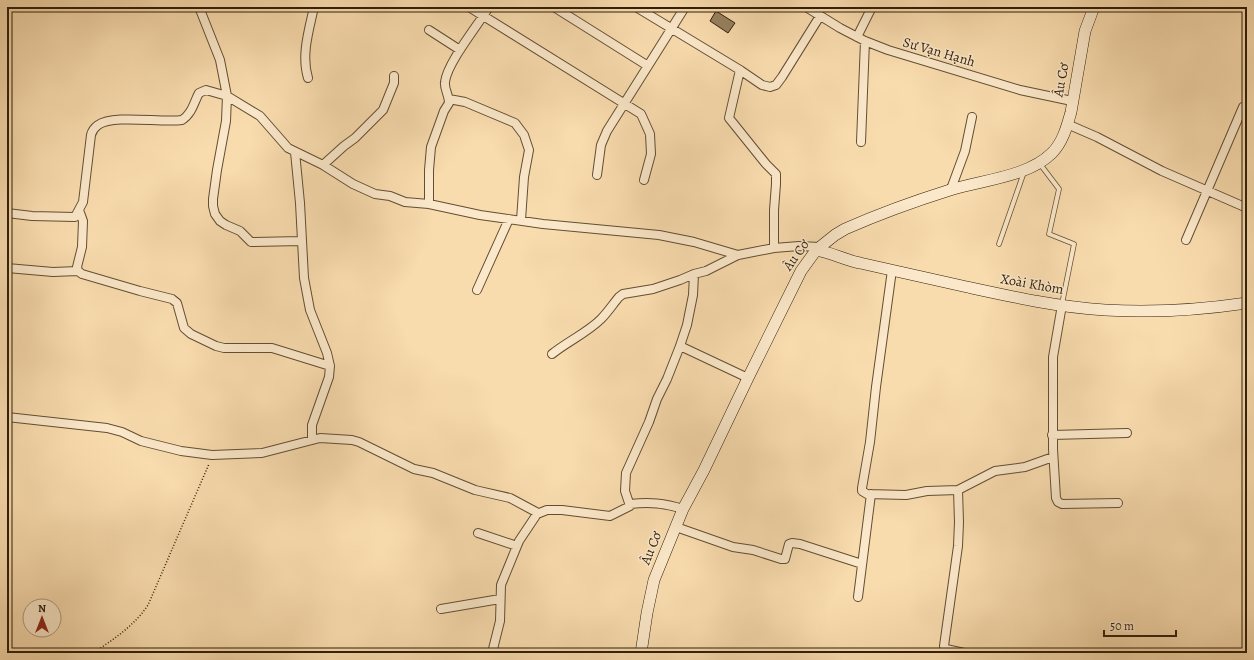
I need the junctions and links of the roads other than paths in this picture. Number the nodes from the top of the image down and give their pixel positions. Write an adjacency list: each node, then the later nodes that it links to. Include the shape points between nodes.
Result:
1 (199, 7): 22 (street, via 220,60)
2 (314, 7): 21 (street, via 305,52)
3 (469, 7): 11 (street)
4 (489, 7): 11 (street)
5 (554, 7): 18 (street)
6 (636, 7): 13 (street)
7 (685, 7): 13 (street)
8 (806, 7): 12 (street, Sư Vạn Hạnh)
9 (872, 7): 15 (street)
10 (1094, 7): 24 (main road, Âu Cơ, via 1085,31)
11 (484, 16): 17 (street); 25 (street)
12 (820, 16): 15 (street, Sư Vạn Hạnh); 19 (street, via 776,85 766,87)
13 (671, 29): 18 (street); 19 (street)
14 (429, 30): 17 (street)
15 (857, 37): 16 (street, Sư Vạn Hạnh)
16 (865, 41): 24 (street, Sư Vạn Hạnh, via 1020,90); 29 (street)
17 (460, 50): 23 (street, via 446,79 445,88)
18 (648, 66): 25 (street)
19 (740, 70): 47 (street, via 728,118 776,174)
20 (394, 76): 32 (street, via 394,83 383,110)
21 (308, 78)
22 (227, 96): 30 (street, via 260,116 281,141); 40 (street, via 206,90 200,92 188,115 182,120 125,120 97,125 91,135 83,202); 45 (street, via 226,121 213,199 215,214 220,221 240,231 254,243)
23 (449, 99): 38 (street, via 431,147); 43 (street, via 465,102 515,123 524,135 529,150)
24 (1072, 100): 28 (main road, Âu Cơ)
25 (625, 104): 34 (street, via 601,145); 35 (street, via 641,114 650,134 651,154)
26 (1243, 107): 37 (street)
27 (972, 118): 36 (street)
28 (1067, 124): 31 (main road, Âu Cơ, via 1058,146); 37 (street, via 1162,171)
29 (862, 142)
30 (295, 152): 32 (street); 45 (street)
31 (1039, 163): 33 (main road, Âu Cơ); 56 (lane, via 1059,189 1049,234 1074,244)
32 (323, 165): 38 (street, via 372,193 406,202)
33 (1025, 170): 36 (main road, Âu Cơ); 46 (lane)
34 (596, 175)
35 (644, 180)
36 (951, 189): 48 (main road, Âu Cơ, via 845,229)
37 (1207, 190): 39 (street); 44 (street)
38 (429, 204): 42 (street)
39 (1247, 208)
40 (79, 210): 41 (street, via 75,217); 52 (street, via 83,221)
41 (7, 213)
42 (509, 219): 43 (street); 54 (street)
43 (521, 220): 49 (street, via 659,235)
44 (1186, 240)
45 (301, 242): 59 (street, via 302,267 310,310)
46 (999, 244)
47 (774, 248): 48 (street, via 799,246); 49 (street)
48 (818, 249): 51 (main road, Xoài Khòm, via 853,262); 60 (main road, Âu Cơ, via 801,271)
49 (738, 255): 53 (street)
50 (7, 268): 52 (street, via 53,272)
51 (892, 270): 56 (main road, Xoài Khòm, via 1026,300); 67 (street, via 862,488 864,493)
52 (78, 271): 59 (street, via 92,278 172,299 177,303 187,331 216,346 272,348)
53 (694, 274): 57 (street, via 693,295); 58 (street, via 653,289 623,294 601,319)
54 (477, 290)
55 (1247, 303): 56 (main road, Xoài Khòm, via 1180,311 1104,310)
56 (1062, 305): 63 (street, via 1052,357)
57 (680, 346): 60 (street); 69 (street, via 626,472 624,491)
58 (552, 354)
59 (330, 366): 64 (street, via 329,377 312,425)
60 (748, 378): 70 (main road, Âu Cơ)
61 (7, 417): 64 (street, via 107,428 141,441 181,451 212,455 262,453)
62 (1127, 432): 63 (street)
63 (1052, 435): 65 (street)
64 (312, 440): 71 (street, via 330,438 359,442 414,469 433,473 475,490 510,498)
65 (1053, 456): 66 (street, via 1025,467 995,471); 68 (street, via 1058,502)
66 (958, 490): 67 (street, via 906,495); 81 (street, via 958,546 944,646 946,649)
67 (871, 494): 75 (street)
68 (1118, 503)
69 (630, 504): 70 (street, via 646,502); 71 (street, via 629,508 610,516 562,510)
70 (683, 509): 72 (main road, Âu Cơ)
71 (538, 513): 74 (street)
72 (676, 527): 75 (street, via 733,547 781,559 785,559 789,544 792,543); 80 (main road, Âu Cơ, via 651,590)
73 (478, 533): 74 (street)
74 (517, 546): 77 (street, via 501,585)
75 (862, 564): 76 (street)
76 (858, 597)
77 (500, 599): 78 (street); 79 (street, via 500,622)
78 (441, 609)
79 (492, 653)
80 (642, 653)
81 (964, 653)

